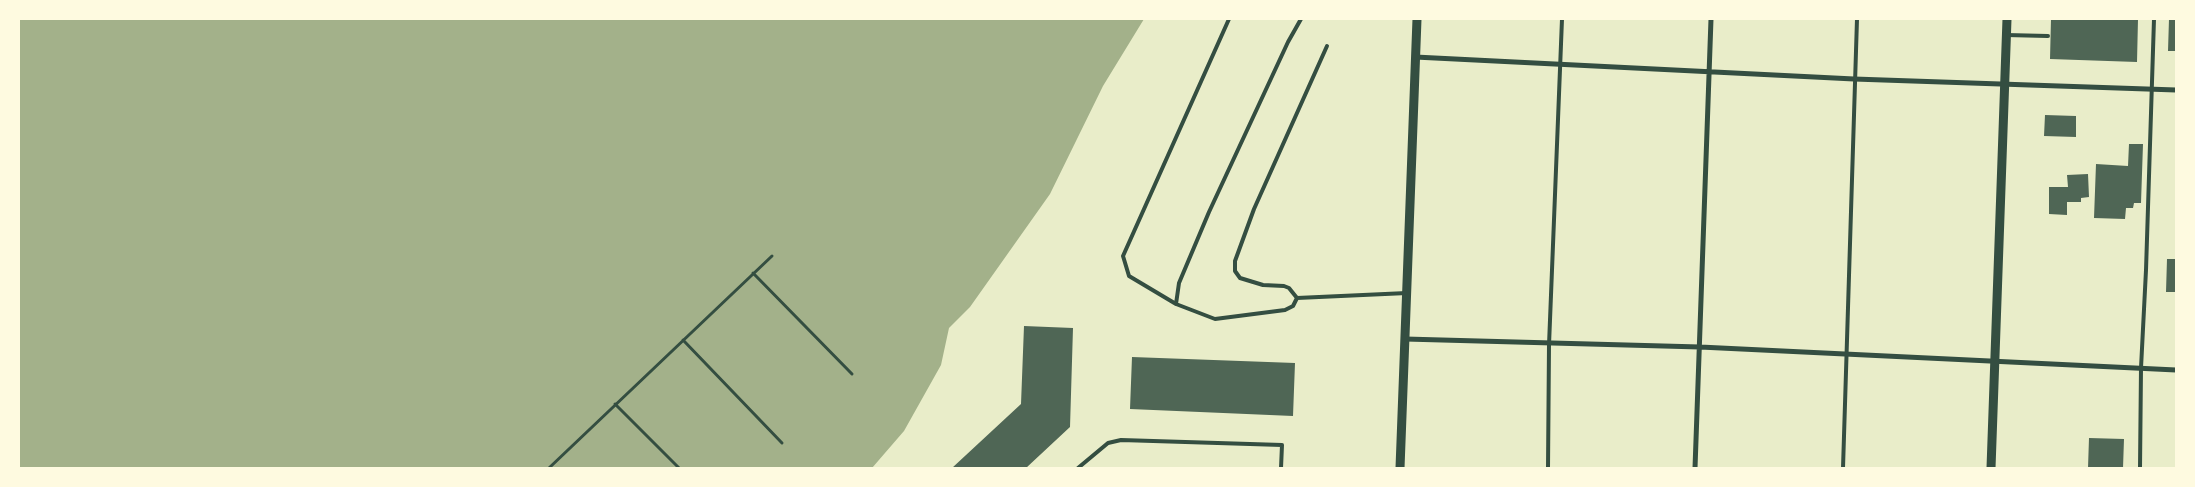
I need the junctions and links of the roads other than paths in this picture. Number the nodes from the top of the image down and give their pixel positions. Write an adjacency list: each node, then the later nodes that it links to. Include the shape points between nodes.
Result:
1 (1229, 19): 21 (lane, via 1123,256 1130,276)
2 (1301, 19): 21 (lane, via 1209,212 1179,283)
3 (1417, 19): 12 (street)
4 (1562, 19): 13 (lane)
5 (1711, 19): 14 (street)
6 (1857, 19): 15 (lane)
7 (2007, 19): 9 (street)
8 (2154, 19): 17 (lane)
9 (2006, 35): 10 (lane); 16 (street)
10 (2048, 36)
11 (1327, 46): 20 (lane, via 1254,209 1235,260 1240,278 1263,285 1284,286)
12 (1415, 57): 13 (street); 19 (street)
13 (1560, 65): 14 (street); 23 (lane)
14 (1708, 72): 15 (street); 24 (street)
15 (1854, 79): 16 (street); 25 (lane)
16 (2005, 84): 17 (street); 26 (street)
17 (2151, 89): 18 (street); 27 (lane)
18 (2176, 90)
19 (1407, 293): 20 (lane); 22 (street)
20 (1297, 298): 21 (lane, via 1294,306 1285,310 1216,319)
21 (1176, 304)
22 (1405, 339): 23 (street); 31 (street)
23 (1549, 344): 24 (street); 32 (lane)
24 (1700, 347): 25 (street); 33 (street)
25 (1846, 354): 26 (street); 34 (lane)
26 (1994, 362): 27 (street); 35 (street)
27 (2140, 368): 28 (street); 36 (lane)
28 (2176, 370)
29 (1078, 468): 30 (lane, via 1108,443 1121,440 1282,445)
30 (1281, 468)
31 (1400, 468)
32 (1548, 468)
33 (1695, 468)
34 (1843, 468)
35 (1991, 468)
36 (2140, 468)

